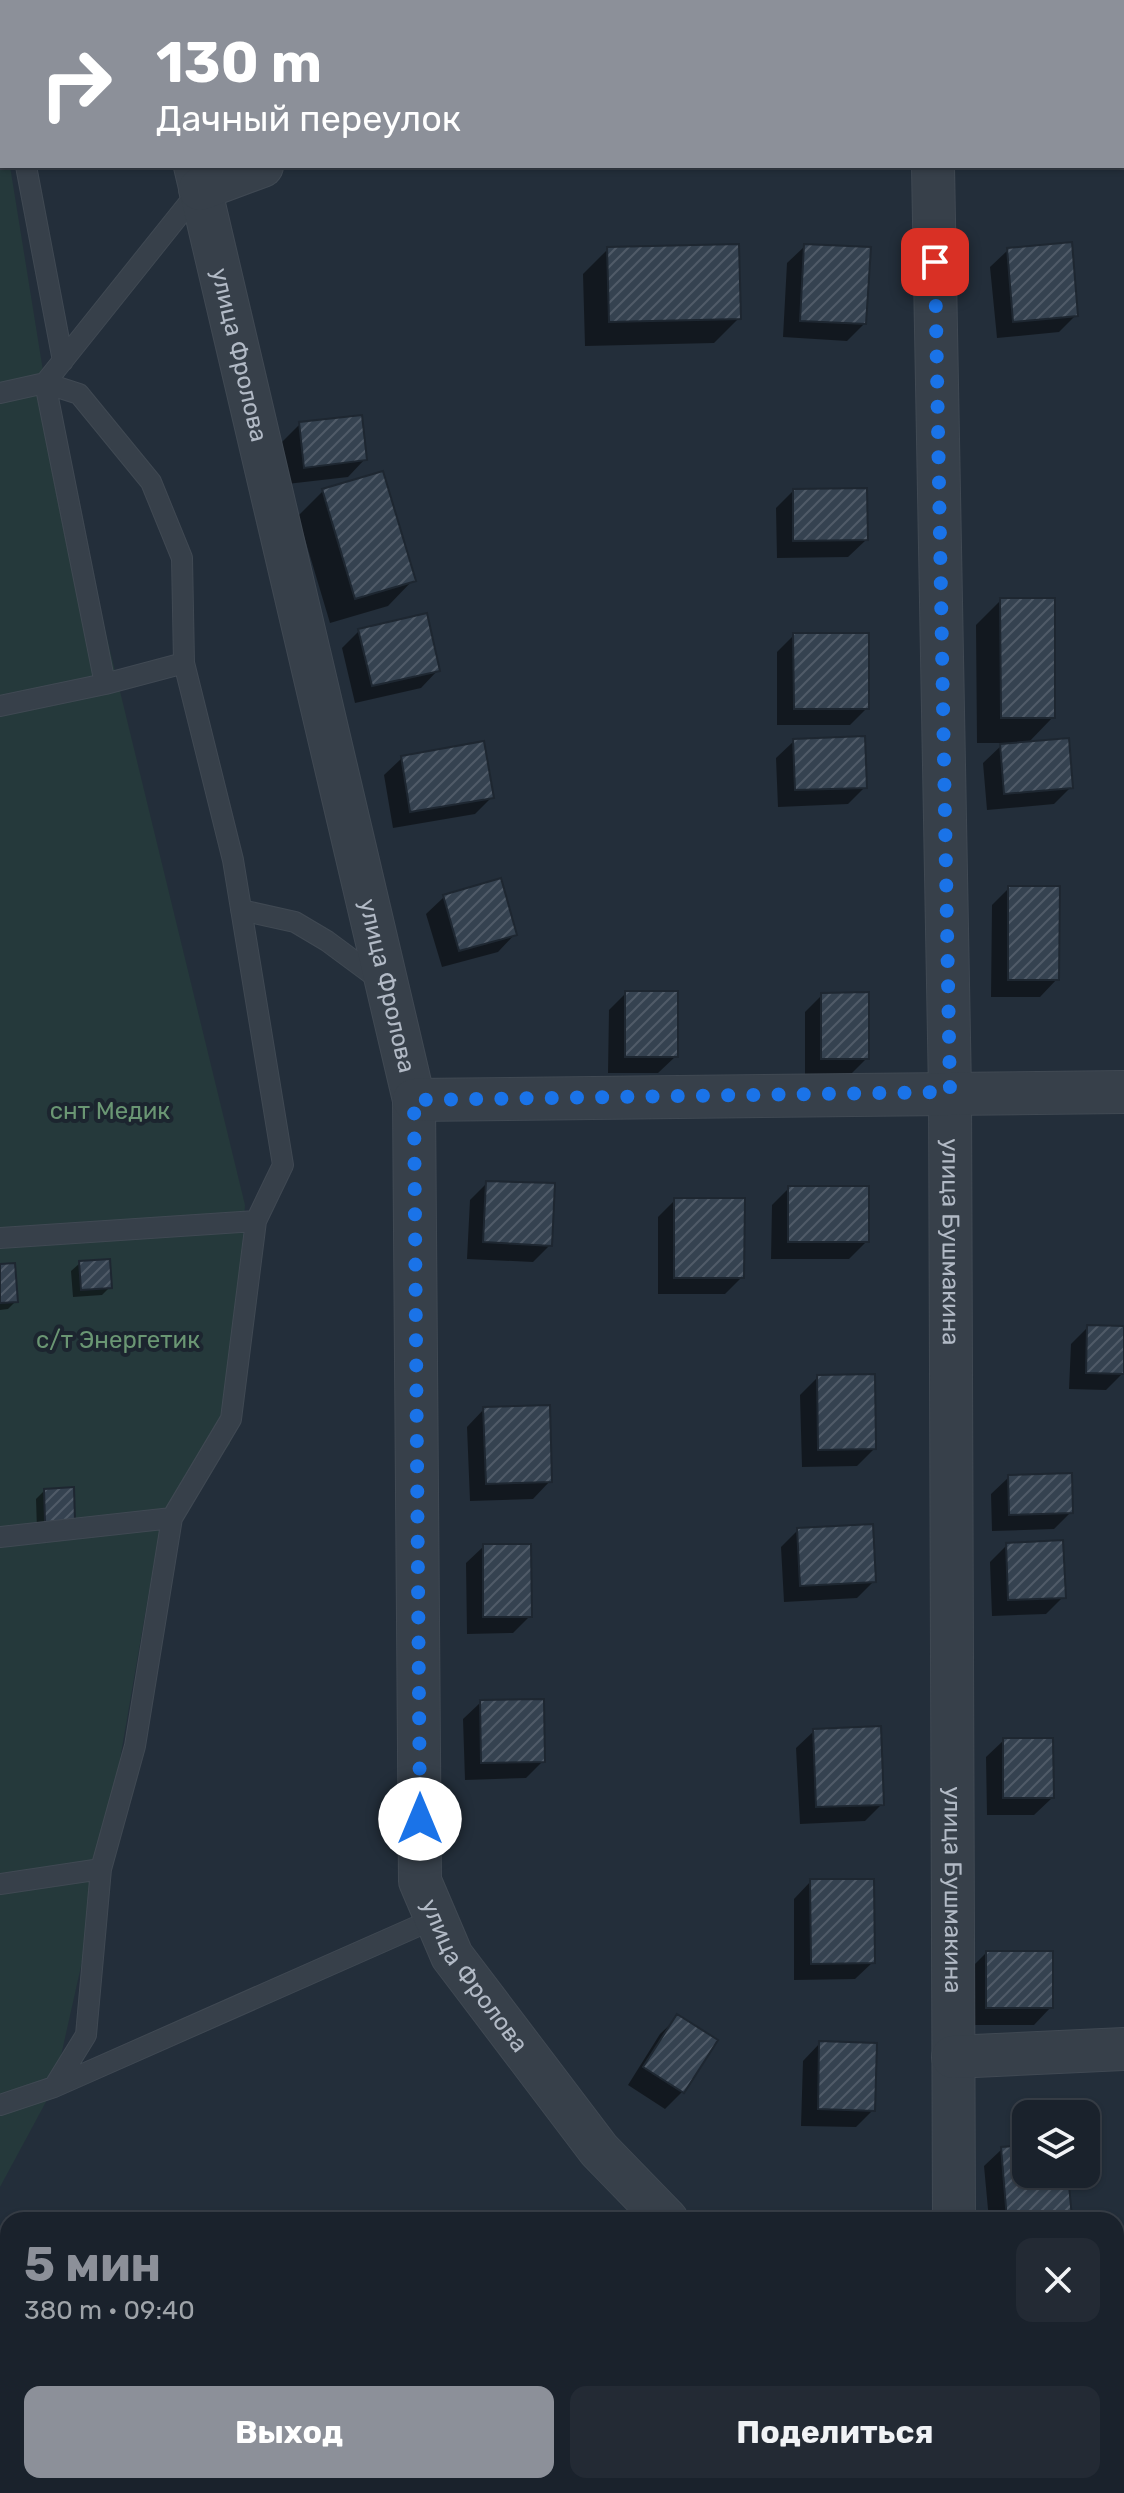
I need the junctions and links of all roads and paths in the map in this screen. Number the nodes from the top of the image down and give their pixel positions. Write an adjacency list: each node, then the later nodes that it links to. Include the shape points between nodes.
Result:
1 (26, 168): 5 (lane)
2 (250, 168): 4 (street)
3 (933, 168): 13 (street, улица Бушмакина)
4 (197, 177): 5 (lane); 12 (street, улица Фролова)
5 (63, 361): 6 (lane)
6 (45, 383): 7 (lane); 8 (lane, via 79,394 151,482 182,558); 9 (lane)
7 (0, 393)
8 (184, 663): 9 (lane); 11 (lane)
9 (105, 684): 10 (lane)
10 (0, 706)
11 (241, 910): 12 (lane, via 295,922); 16 (lane, via 283,1165)
12 (387, 986): 15 (street, улица Фролова)
13 (950, 1092): 14 (street); 15 (street); 24 (street, улица Бушмакина)
14 (1124, 1092)
15 (414, 1100): 22 (street, улица Фролова, via 420,1881)
16 (256, 1221): 17 (lane); 18 (lane, via 231,1419)
17 (0, 1238)
18 (172, 1518): 19 (lane); 20 (lane, via 135,1746)
19 (0, 1537)
20 (101, 1869): 21 (lane); 25 (lane, via 86,2035)
21 (0, 1884)
22 (436, 1918): 25 (lane); 27 (street, улица Фролова, via 452,1956 599,2150)
23 (1124, 2049): 24 (street)
24 (953, 2057): 28 (street, улица Бушмакина)
25 (54, 2087): 26 (lane)
26 (0, 2105)
27 (659, 2212)
28 (954, 2212)

